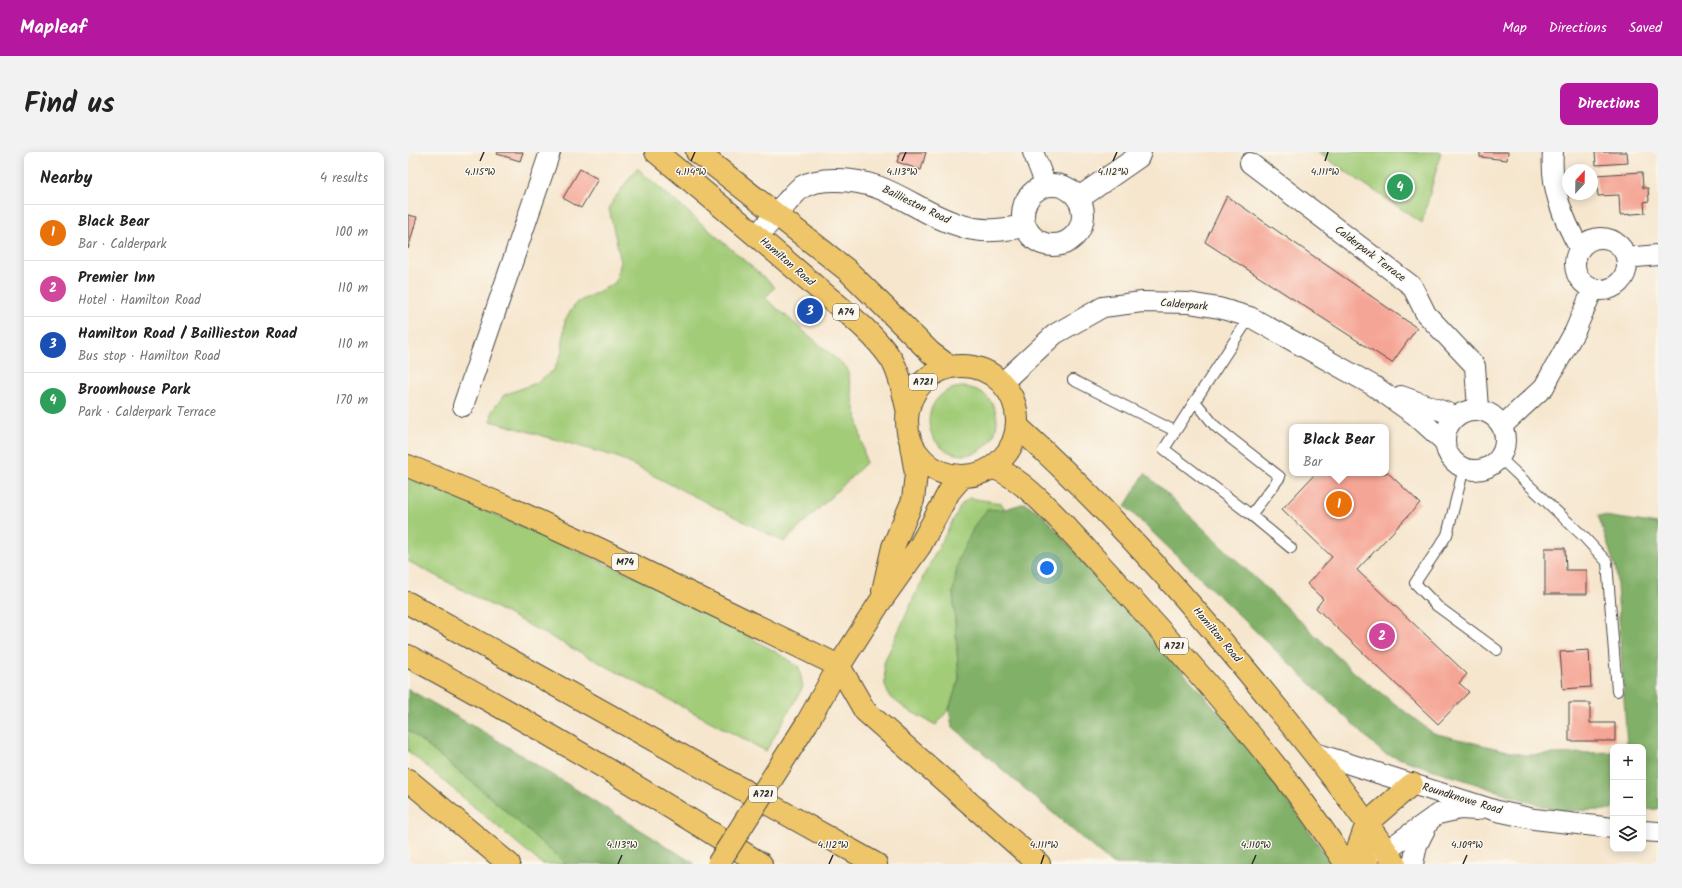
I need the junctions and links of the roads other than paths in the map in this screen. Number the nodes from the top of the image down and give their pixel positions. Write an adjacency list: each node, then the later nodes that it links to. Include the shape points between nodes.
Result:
1 (550, 152): 23 (street)
2 (656, 152): 12 (main road, Hamilton Road / A74)
3 (697, 152): 10 (main road, A74)
4 (1033, 152): 8 (street)
5 (1140, 152): 9 (street, via 1138,157)
6 (1552, 152): 13 (street, via 1551,165 1558,203)
7 (1250, 163): 25 (street, Calderpark Terrace, via 1412,286 1426,314 1475,366)
8 (1046, 185): 9 (street, via 1064,187); 11 (street, via 1030,195 1023,208)
9 (1079, 198): 11 (street, via 1084,216 1081,227 1072,239 1048,245 1034,239)
10 (777, 214): 11 (street, Baillieston Road, via 800,188 826,180 844,180 865,182 884,188 942,219 961,226 979,230); 12 (street, Baillieston Road); 18 (main road, A74, via 847,270 931,353)
11 (1025, 226)
12 (757, 236): 24 (main road, Hamilton Road / A74, via 878,342 897,371)
13 (1580, 249): 15 (street, via 1586,243 1603,238 1619,246); 16 (street, via 1576,256 1576,272 1580,279)
14 (1658, 255): 15 (street)
15 (1626, 258): 16 (street, via 1623,279 1608,289)
16 (1593, 289): 28 (street, via 1575,331 1544,387)
17 (1250, 317): 20 (street, Calderpark, via 1190,303 1142,302 1103,306 1055,334); 21 (street, Calderpark); 22 (lane)
18 (950, 367): 20 (main road, A721, via 960,365 977,368); 24 (main road, A721, via 924,380 913,394)
19 (1073, 380): 29 (lane)
20 (1002, 383): 27 (main road, A721, via 1016,408)
21 (1374, 386): 26 (street, Calderpark); 30 (street, Calderpark, via 1415,415)
22 (1195, 401): 29 (lane); 37 (lane, via 1215,426 1280,476)
23 (462, 406)
24 (907, 408): 31 (main road, A721, via 907,432)
25 (1478, 409): 26 (street, via 1465,410); 28 (street, via 1489,412)
26 (1456, 416): 30 (street, via 1447,428)
27 (1017, 426): 34 (main road, A721, via 1013,444); 46 (main road, Hamilton Road, via 1043,449 1165,574)
28 (1502, 426): 32 (street, via 1506,434 1506,445)
29 (1175, 431): 37 (lane, via 1164,449)
30 (1444, 442): 35 (street, via 1451,458)
31 (911, 444): 36 (main road, A721, via 922,460 934,470); 39 (main road, A721, via 916,474 913,500 893,547)
32 (1500, 458): 35 (street, via 1488,468); 45 (lane, via 1607,562)
33 (408, 466): 44 (main road, M74, via 600,549)
34 (993, 468): 36 (main road, A721); 56 (main road, A721, via 1014,478 1059,520 1219,697 1282,773 1333,845)
35 (1464, 468): 41 (lane, via 1447,535 1415,583 1436,606)
36 (962, 477): 39 (main road, A721, via 949,492 920,546)
37 (1251, 515): 38 (lane)
38 (1291, 548)
39 (880, 602): 44 (main road, A721)
40 (408, 603): 43 (main road)
41 (1498, 650)
42 (408, 656): 59 (main road, via 672,808)
43 (519, 664): 60 (main road, via 670,753); 61 (main road)
44 (839, 666): 58 (main road, A721, bridge, via 807,723); 62 (main road, via 865,711)
45 (1617, 691)
46 (1315, 753): 48 (street, Roundknowe Road); 51 (main road, Hamilton Road)
47 (408, 780): 57 (main road)
48 (1412, 784): 49 (street, Roundknowe Road); 51 (main road)
49 (1497, 811): 50 (street, via 1460,809 1438,814); 52 (street, Roundknowe Road)
50 (1430, 819): 55 (street); 63 (street, via 1417,845)
51 (1366, 823): 55 (main road, Hamilton Road); 56 (main road)
52 (1610, 828)
53 (1646, 831): 54 (street)
54 (1658, 832)
55 (1390, 858): 56 (street)
56 (1358, 859)
57 (509, 864)
58 (718, 864)
59 (761, 864)
60 (847, 864)
61 (876, 864)
62 (1039, 864)
63 (1413, 864)

